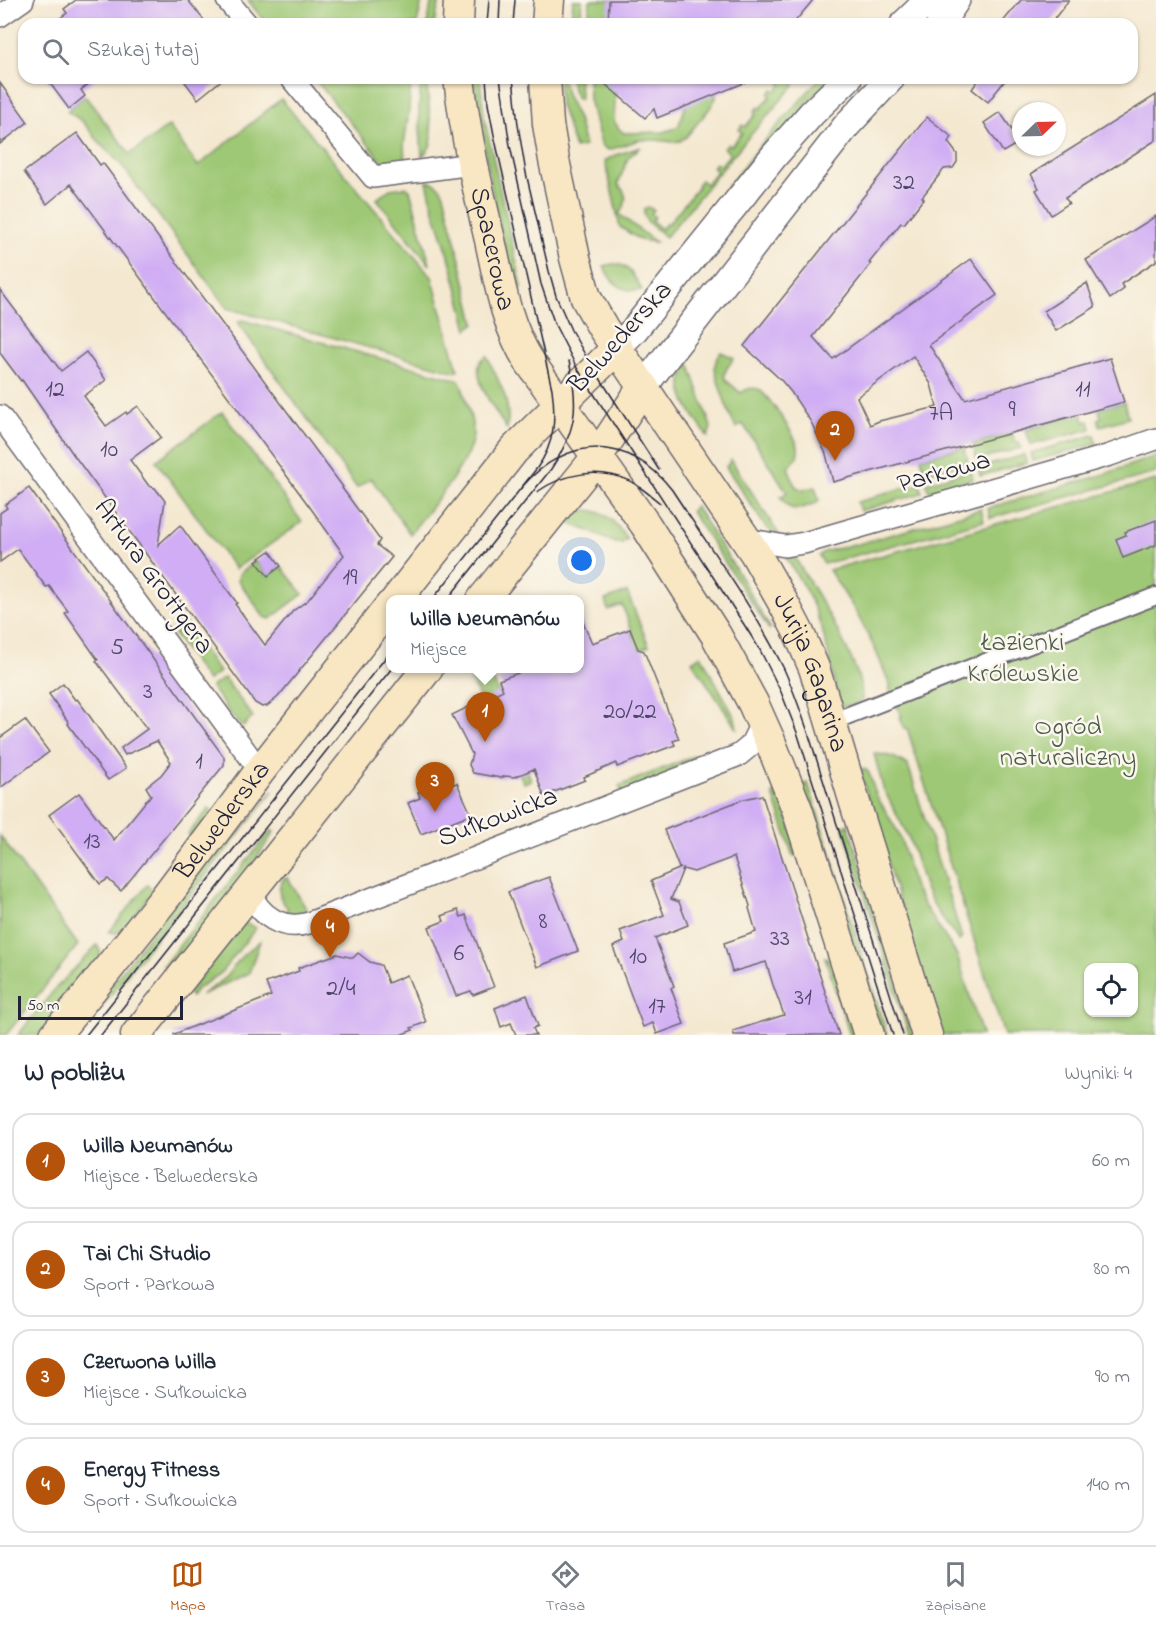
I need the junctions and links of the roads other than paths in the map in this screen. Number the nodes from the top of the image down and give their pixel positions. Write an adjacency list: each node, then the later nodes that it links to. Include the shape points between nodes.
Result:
1 (23, 0): 7 (street)
2 (227, 0): 8 (street)
3 (459, 0): 9 (main road)
4 (549, 0): 10 (main road)
5 (929, 0): 11 (street)
6 (956, 0): 12 (street)
7 (0, 16)
8 (242, 18)
9 (458, 18)
10 (548, 18)
11 (910, 18)
12 (944, 18)
13 (296, 84): 18 (street, via 373,177)
14 (460, 84): 18 (main road, Spacerowa)
15 (545, 84): 19 (main road, via 554,160 582,287)
16 (842, 84): 19 (street, Belwederska, via 782,146)
17 (885, 84): 20 (street, Belwederska, via 855,114)
18 (472, 164): 21 (main road, Spacerowa, via 513,329 523,352)
19 (617, 348): 20 (main road, Jurija Gagarina); 21 (main road, Belwederska)
20 (643, 387): 24 (main road, Belwederska); 25 (main road, Jurija Gagarina)
21 (560, 405): 24 (main road); 26 (main road, Belwederska, via 514,450)
22 (0, 416): 33 (street, Artura Grottgera)
23 (1156, 439): 25 (street, Parkowa, via 800,544 785,546)
24 (597, 457): 27 (main road, Belwederska); 31 (main road, via 703,614)
25 (745, 539): 32 (main road, Jurija Gagarina, via 798,631)
26 (400, 595)
27 (486, 595)
28 (1156, 596): 32 (street)
29 (386, 611): 33 (main road, Belwederska)
30 (425, 673): 34 (main road)
31 (762, 722): 34 (street, Sułkowicka, via 750,746 739,755 309,923 295,926 272,918 258,907); 37 (main road, via 797,808)
32 (831, 722): 38 (main road, Jurija Gagarina)
33 (260, 771): 35 (main road, Belwederska)
34 (250, 892): 36 (main road)
35 (55, 1035)
36 (136, 1035)
37 (869, 1035)
38 (927, 1035)

